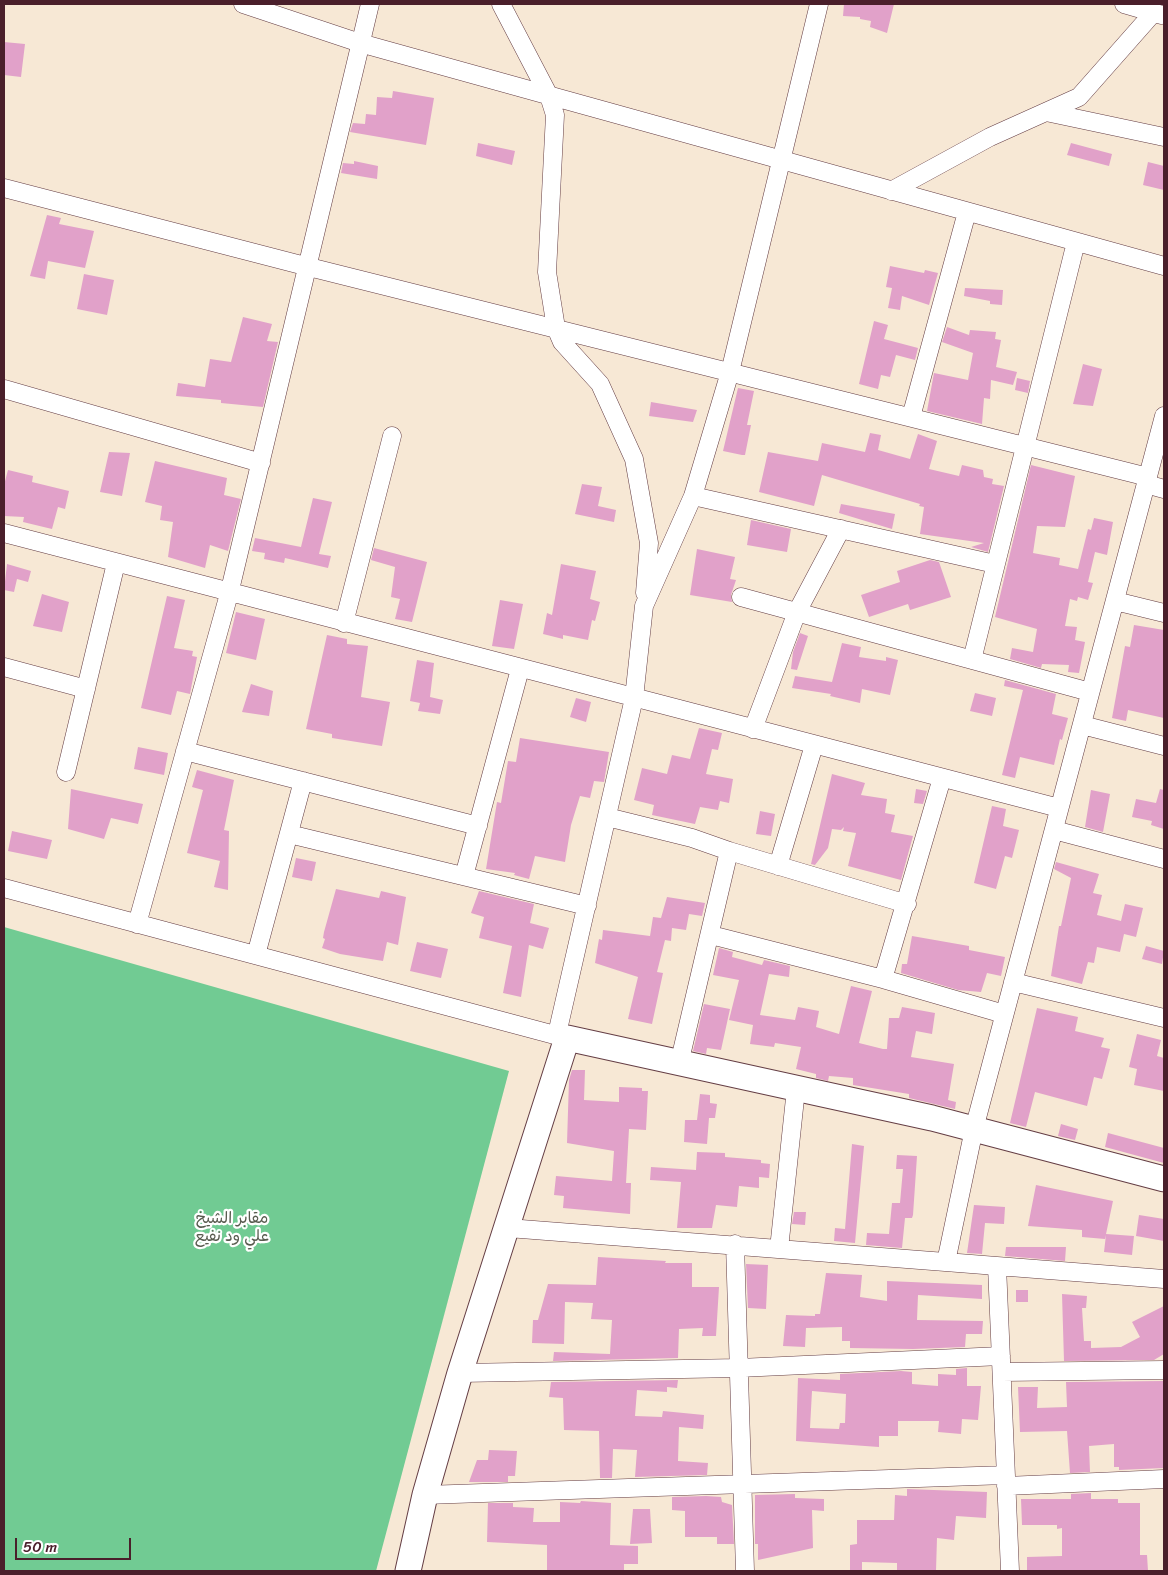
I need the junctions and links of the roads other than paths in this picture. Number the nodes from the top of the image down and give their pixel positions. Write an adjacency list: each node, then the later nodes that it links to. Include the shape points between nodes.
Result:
1 (243, 4): 7 (street)
2 (370, 4): 7 (street)
3 (501, 4): 8 (street)
4 (819, 4): 11 (street)
5 (1124, 4): 6 (street)
6 (1159, 14): 9 (street, via 1079,97)
7 (360, 43): 8 (street); 17 (street)
8 (549, 96): 11 (street); 18 (street, via 555,115 547,272)
9 (1046, 112): 10 (street); 13 (street, via 990,137)
10 (1164, 137)
11 (782, 160): 13 (street); 19 (street)
12 (4, 188): 17 (street)
13 (891, 191): 14 (street)
14 (966, 212): 15 (street); 22 (street)
15 (1076, 242): 16 (street); 24 (street)
16 (1164, 266)
17 (309, 267): 18 (street); 25 (street)
18 (556, 328): 19 (street); 36 (street, via 562,342 600,384 634,459 649,543)
19 (730, 372): 22 (street); 28 (street)
20 (4, 389): 25 (street)
21 (1164, 416): 26 (street)
22 (911, 417): 24 (street)
23 (392, 436): 39 (street)
24 (1023, 446): 26 (street); 32 (street)
25 (261, 462): 33 (street)
26 (1147, 480): 27 (street); 35 (street)
27 (1164, 488)
28 (693, 496): 29 (street); 36 (street)
29 (841, 530): 32 (street); 37 (street)
30 (4, 533): 31 (street)
31 (116, 563): 33 (street); 43 (street)
32 (995, 564): 40 (street)
33 (229, 594): 39 (street); 50 (street)
34 (741, 597): 37 (street)
35 (1115, 601): 38 (street); 44 (street)
36 (644, 606): 45 (street)
37 (797, 612): 40 (street); 47 (street)
38 (1164, 613)
39 (344, 623): 42 (street)
40 (972, 660): 44 (street)
41 (4, 667): 43 (street)
42 (520, 669): 45 (street); 56 (street)
43 (86, 689): 51 (street)
44 (1090, 692): 46 (street)
45 (634, 698): 47 (street); 55 (street)
46 (1082, 725): 49 (street); 54 (street)
47 (753, 729): 48 (street)
48 (814, 745): 52 (street); 61 (street)
49 (1164, 746)
50 (185, 751): 53 (street); 66 (street)
51 (66, 772)
52 (942, 778): 54 (street); 64 (street)
53 (303, 781): 56 (street); 58 (street)
54 (1059, 808): 57 (street)
55 (607, 817): 59 (street, via 692,838); 65 (street)
56 (478, 826): 62 (street)
57 (1054, 830): 60 (street); 70 (street)
58 (289, 834): 62 (street); 68 (street)
59 (728, 851): 61 (street); 67 (street)
60 (1164, 859)
61 (778, 866): 64 (street)
62 (464, 876): 65 (street)
63 (4, 888): 66 (street)
64 (907, 904): 69 (street)
65 (587, 906): 73 (street)
66 (137, 924): 68 (street)
67 (710, 935): 69 (street); 74 (street)
68 (256, 955): 73 (street)
69 (883, 979): 71 (street)
70 (1013, 982): 71 (street); 72 (street)
71 (1004, 1014): 76 (street)
72 (1164, 1018)
73 (562, 1036): 74 (street); 78 (street)
74 (678, 1064): 75 (street)
75 (796, 1089): 76 (street); 80 (street)
76 (974, 1129): 77 (street); 81 (street)
77 (1164, 1179)
78 (508, 1228): 79 (street); 87 (street)
79 (734, 1244): 80 (street); 85 (street)
80 (779, 1249): 81 (street)
81 (946, 1262): 82 (street)
82 (997, 1266): 83 (street); 84 (street)
83 (1164, 1278)
84 (1001, 1364): 85 (street); 86 (street); 89 (street)
85 (738, 1368): 87 (street); 90 (street)
86 (1164, 1370)
87 (460, 1373): 91 (street)
88 (1164, 1479): 89 (street)
89 (1006, 1480): 90 (street); 94 (street)
90 (742, 1484): 91 (street); 93 (street)
91 (425, 1495): 92 (street)
92 (408, 1571)
93 (745, 1571)
94 (1010, 1571)

